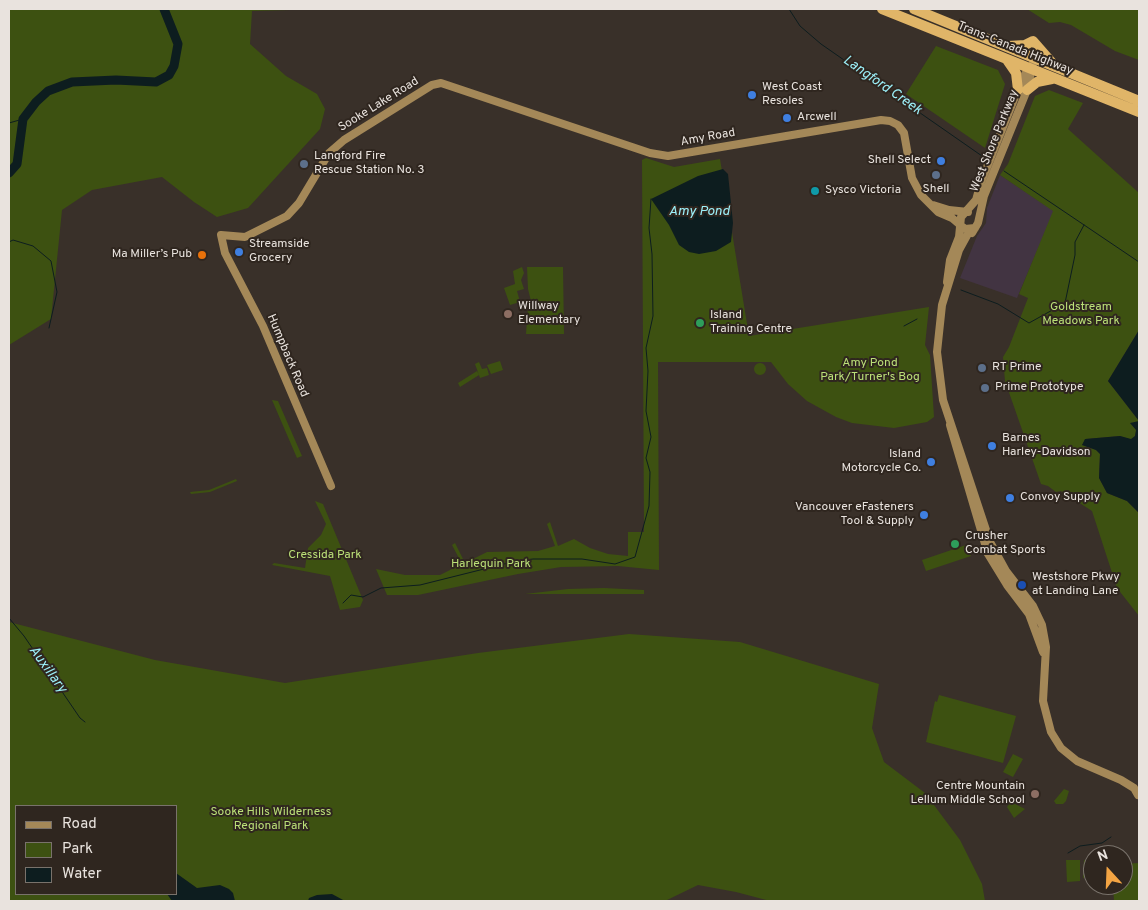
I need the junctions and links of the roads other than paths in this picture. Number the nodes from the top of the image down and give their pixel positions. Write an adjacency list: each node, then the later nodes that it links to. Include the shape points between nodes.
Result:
1 (882, 9): 3 (highway, Trans-Canada Highway)
2 (914, 9): 4 (highway, Trans-Canada Highway)
3 (937, 31): 5 (highway, Trans-Canada Highway); 6 (highway, via 954,33)
4 (1005, 46): 6 (highway, Trans-Canada Highway); 7 (highway, via 1025,45 1033,41)
5 (1006, 60): 6 (highway, Trans-Canada Highway); 9 (highway)
6 (1032, 64): 7 (highway, Trans-Canada Highway); 9 (street, West Shore Parkway)
7 (1058, 75): 9 (highway); 10 (highway, Trans-Canada Highway); 11 (highway, Trans-Canada Highway)
8 (441, 83): 12 (street, Amy Road, via 650,153 668,156 890,121 904,133 915,187); 17 (street, Sooke Lake Road, via 429,87 344,140 329,153 287,216)
9 (1023, 90): 13 (street, West Shore Parkway, via 974,204); 15 (street, West Shore Parkway)
10 (1139, 101)
11 (1139, 112)
12 (931, 204): 13 (street); 14 (street, Amy Road, via 938,212)
13 (963, 212): 14 (street, West Shore Parkway); 15 (street, via 974,212)
14 (960, 224): 15 (street, Amy Road); 19 (street, West Shore Parkway, via 946,274)
15 (974, 226): 19 (street, West Shore Parkway, via 956,258)
16 (221, 235): 17 (street, Sooke Lake Road); 18 (street, Humpback Road)
17 (240, 237): 18 (street, via 228,243)
18 (224, 253): 20 (street, Humpback Road, via 263,326)
19 (947, 284): 21 (street, West Shore Parkway, via 937,352 941,392 950,420 950,432 988,554 1029,614 1044,655 1044,709 1056,741 1077,761)
20 (331, 486)
21 (1121, 780): 22 (street, West Shore Parkway); 23 (street, West Shore Parkway)
22 (1139, 784)
23 (1139, 795)

